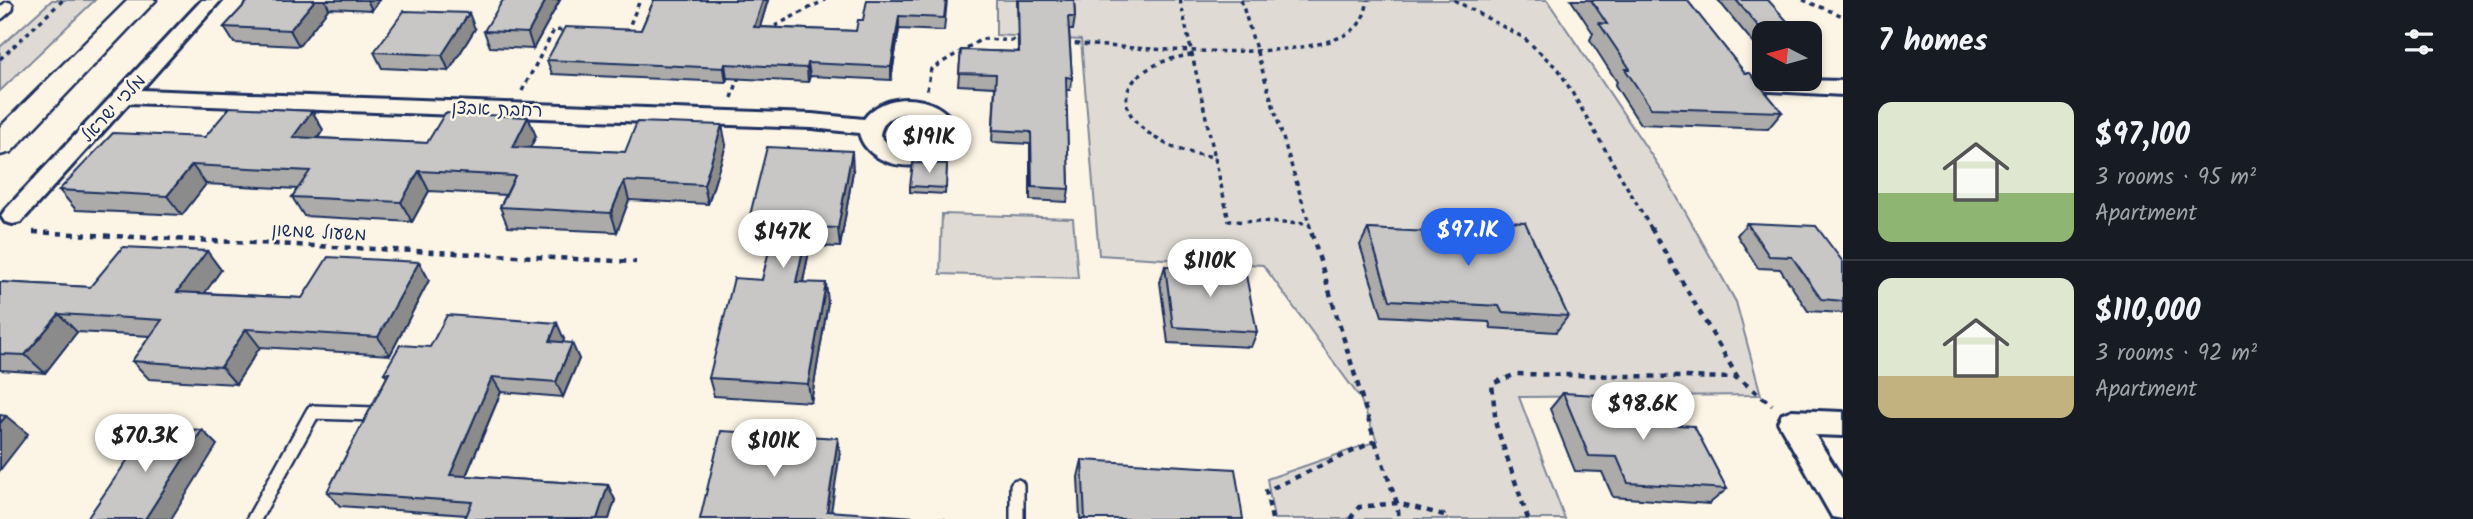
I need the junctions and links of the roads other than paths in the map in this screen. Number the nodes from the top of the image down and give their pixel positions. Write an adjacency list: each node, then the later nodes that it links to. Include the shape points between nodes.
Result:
1 (111, 0): 7 (street)
2 (143, 0): 9 (street)
3 (212, 0): 6 (street, מלכי ישראל)
4 (1822, 87): 5 (street)
5 (1843, 88)
6 (124, 96): 8 (street, רחבת אבצן); 10 (street, מלכי ישראל)
7 (0, 110)
8 (870, 127): 8 (street, via 878,115 906,106 939,116 947,131 943,144 911,158 886,153 873,143)
9 (0, 145)
10 (20, 224)
11 (375, 414): 15 (lane, via 313,412)
12 (1843, 424): 14 (street, via 1792,422)
13 (1017, 486): 16 (lane)
14 (1843, 507)
15 (254, 519)
16 (1017, 519)

